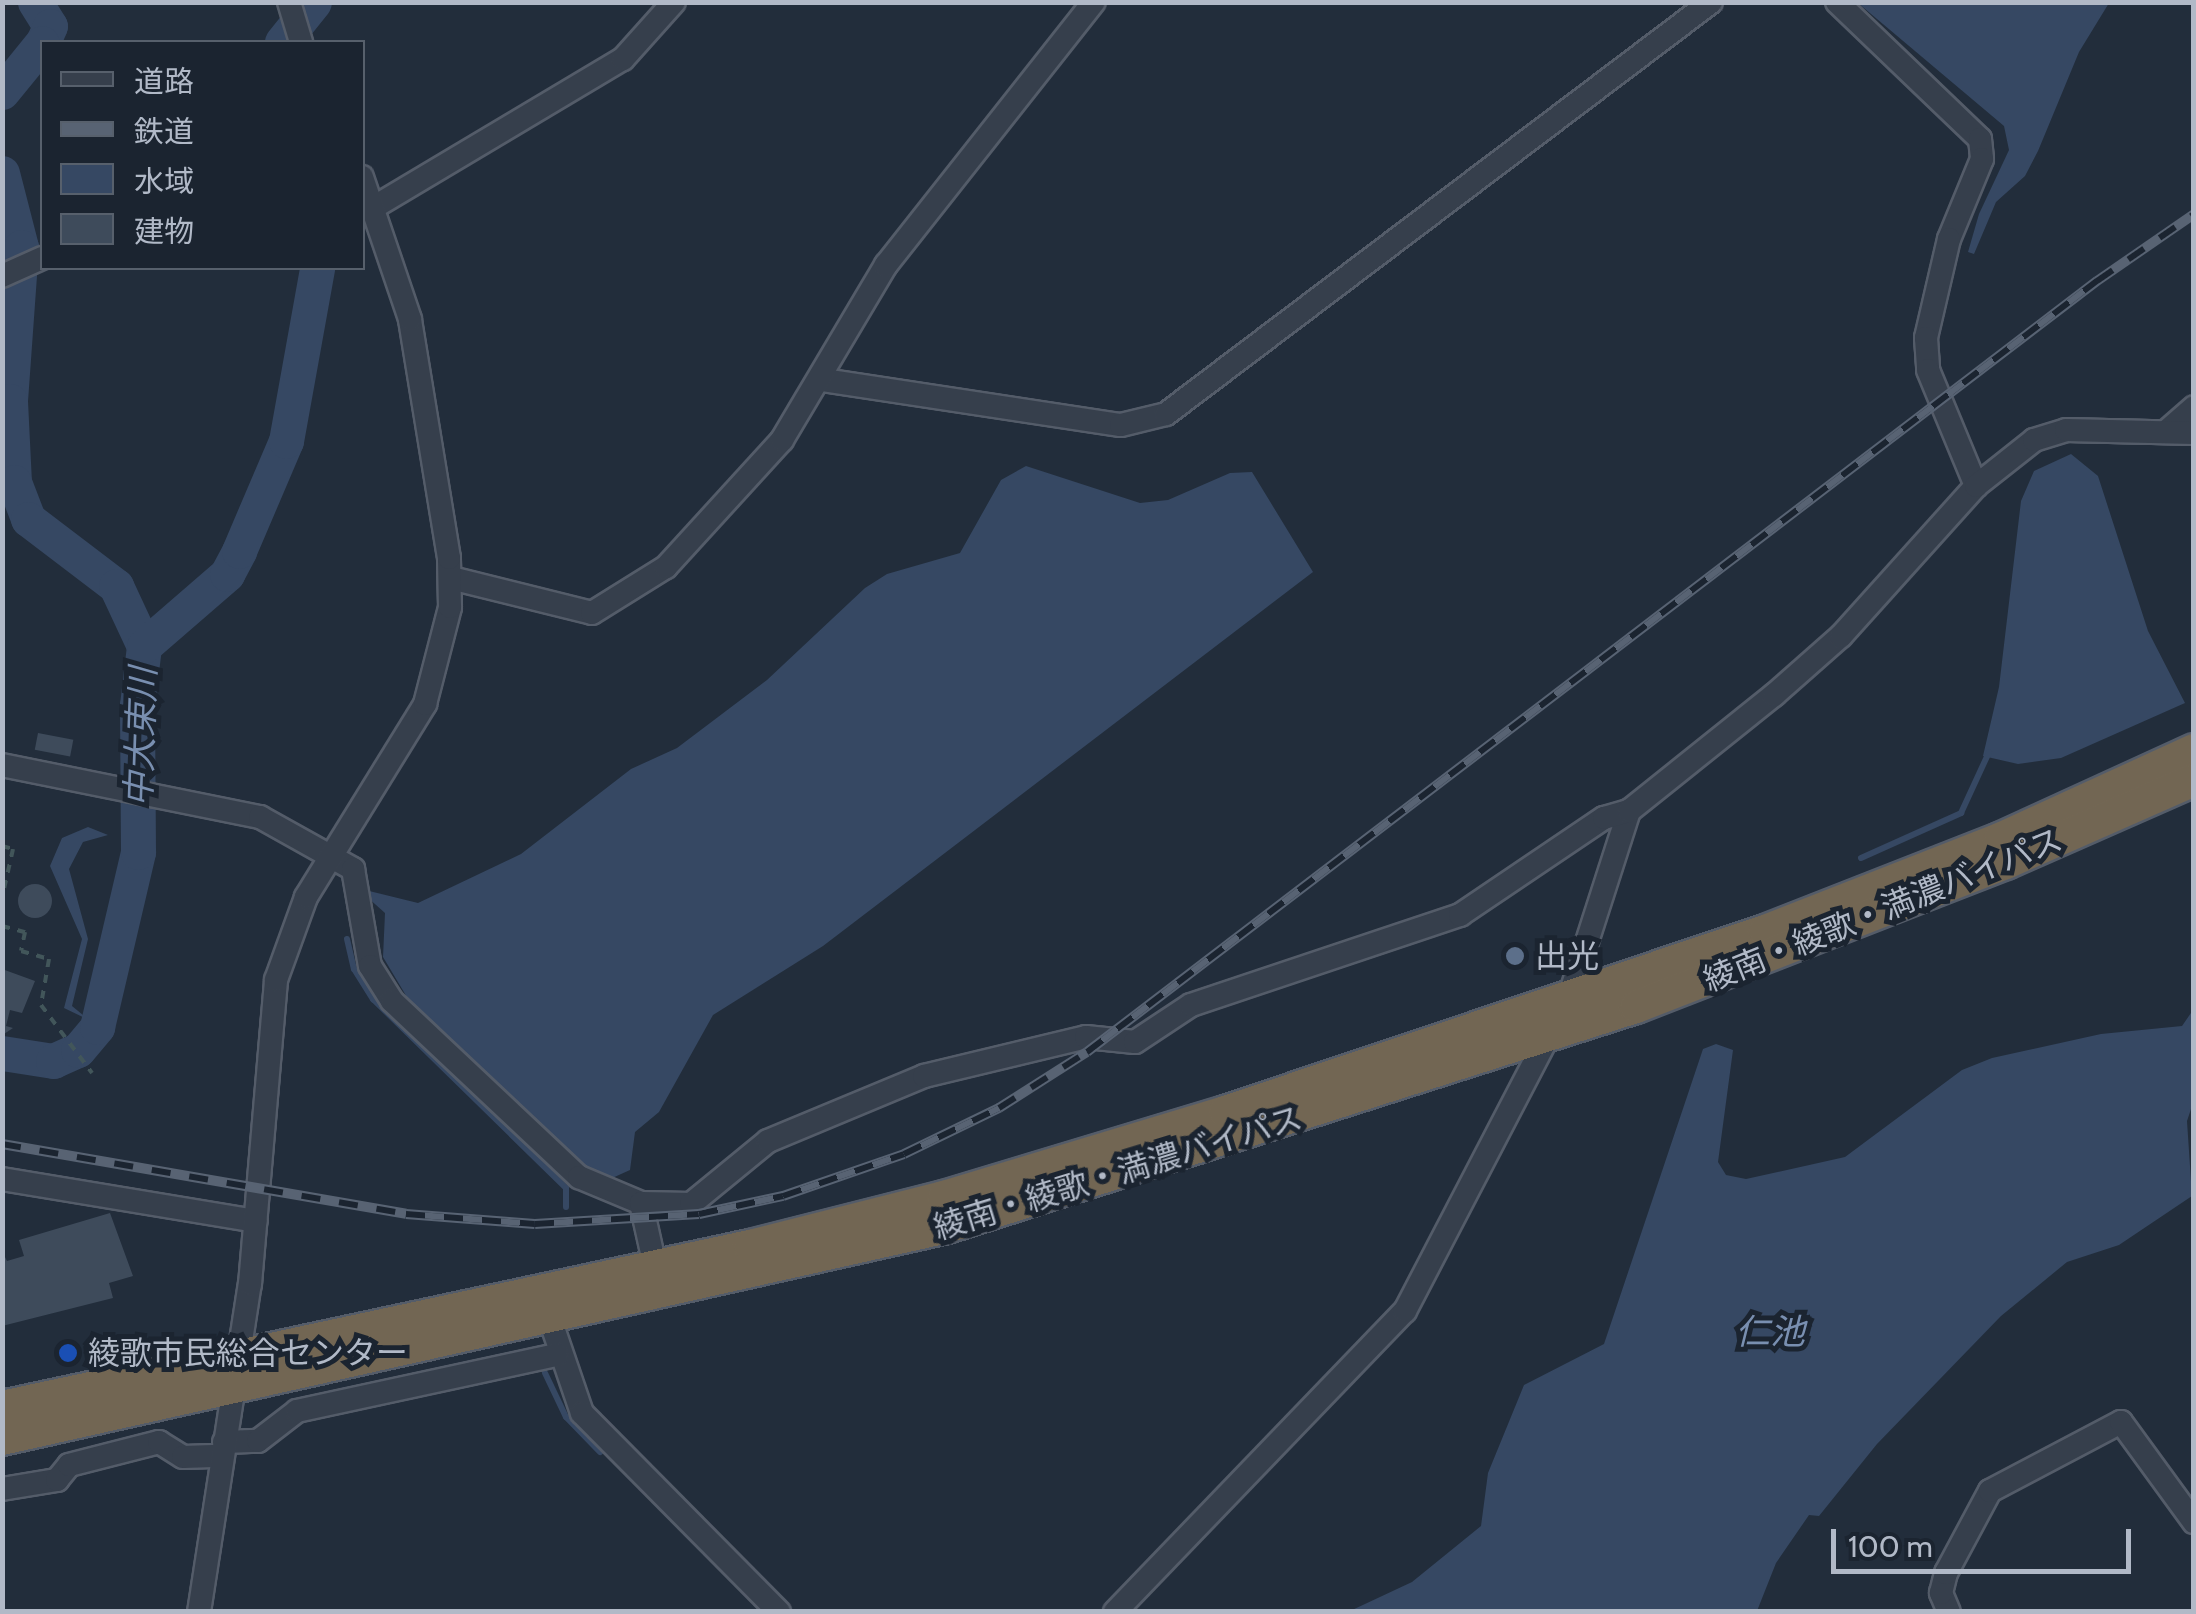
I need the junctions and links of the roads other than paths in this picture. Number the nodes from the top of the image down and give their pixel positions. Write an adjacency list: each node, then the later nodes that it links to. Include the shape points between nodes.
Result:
1 (674, 2): 6 (street, via 623,59)
2 (1094, 2): 7 (street, via 886,265)
3 (1710, 2): 7 (street, via 1166,414 1121,425)
4 (1837, 2): 11 (street, via 1980,139 1982,160 1949,239 1926,338 1928,370)
5 (365, 181): 6 (street)
6 (376, 206): 12 (street, via 418,354)
7 (823, 380): 12 (street, via 782,440 717,513 666,567 608,608 592,613)
8 (2194, 407): 9 (street)
9 (2169, 429): 10 (street); 11 (street, via 2066,430 2034,440)
10 (2194, 433)
11 (1976, 486): 16 (street, via 1841,636)
12 (451, 578): 17 (street, via 446,638 425,704 408,741)
13 (2194, 750): 18 (highway, 綾南・綾歌・満濃バイパス, via 2000,839)
14 (2, 765): 17 (street, via 260,817)
15 (2194, 780): 19 (highway, 綾南・綾歌・満濃バイパス, via 1788,951)
16 (1628, 811): 18 (street); 21 (street, via 1604,818 1460,916 1191,1005 1135,1042 1086,1036 924,1076 768,1141 691,1204)
17 (329, 856): 21 (street, via 353,870 365,949 392,1001 579,1178); 22 (street, via 276,980 263,1074)
18 (1570, 998): 19 (street); 23 (highway, 綾南・綾歌・満濃バイパス, via 944,1197)
19 (1547, 1038): 24 (highway, 綾南・綾歌・満濃バイパス, via 947,1228); 35 (street, via 1406,1311)
20 (2, 1179): 22 (street)
21 (641, 1203): 23 (street)
22 (256, 1221): 25 (street)
23 (655, 1266): 25 (highway, 綾南・綾歌・満濃バイパス)
24 (550, 1319): 26 (street); 27 (highway, 綾南・綾歌・満濃バイパス)
25 (239, 1356): 27 (street); 28 (highway, 綾南・綾歌・満濃バイパス)
26 (557, 1356): 30 (street, via 297,1411 258,1441); 34 (street, via 582,1413)
27 (233, 1391): 29 (highway, 綾南・綾歌・満濃バイパス); 30 (street)
28 (2, 1406)
29 (2, 1439)
30 (223, 1449): 31 (street, via 183,1457 159,1442 70,1465 58,1480); 33 (street)
31 (2, 1489)
32 (2190, 1504): 36 (street, via 2122,1422 1990,1491 1946,1573 1941,1594)
33 (200, 1612)
34 (779, 1612)
35 (1115, 1612)
36 (1950, 1612)

